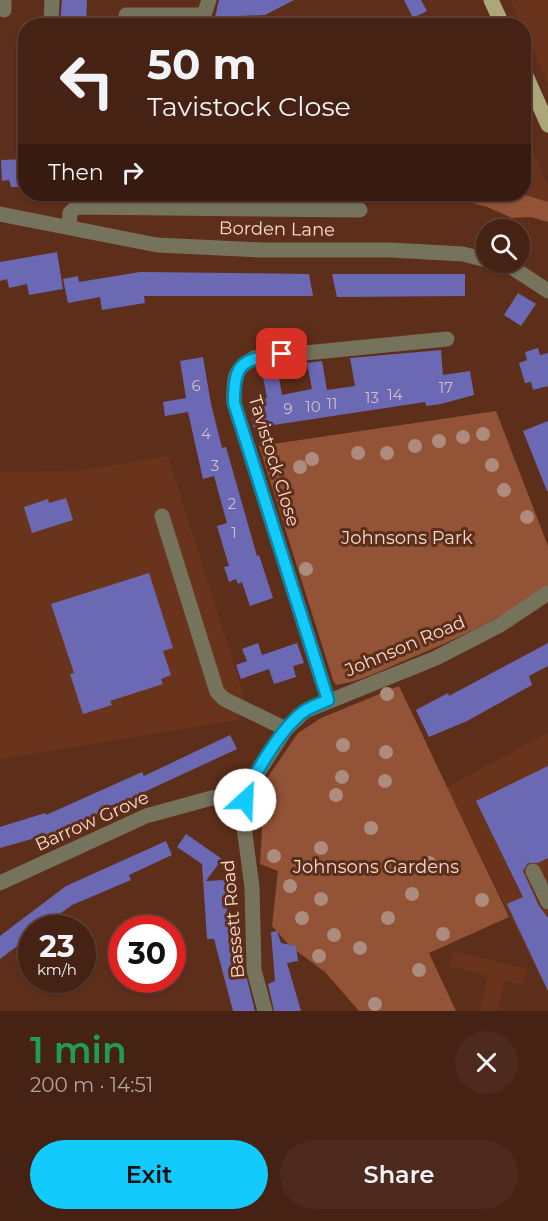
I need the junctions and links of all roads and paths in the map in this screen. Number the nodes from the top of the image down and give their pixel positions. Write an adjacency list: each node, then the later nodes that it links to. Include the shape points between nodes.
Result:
1 (52, 0): 5 (street)
2 (209, 0): 4 (street, via 204,15)
3 (491, 0): 6 (main road)
4 (126, 15)
5 (51, 18)
6 (499, 18)
7 (531, 87): 8 (main road)
8 (547, 122)
9 (360, 210): 11 (street, Borden Lane, via 76,207 70,213)
10 (0, 214): 11 (street, Borden Lane)
11 (69, 227): 12 (street, Borden Lane, via 157,245 391,250)
12 (476, 257)
13 (521, 273): 14 (street)
14 (548, 291)
15 (447, 339): 18 (street, Tavistock Close, via 254,358 241,365 234,379 234,403)
16 (162, 516): 19 (street, via 217,692)
17 (548, 593): 18 (street, Johnson Road, via 500,625 445,654)
18 (328, 700): 19 (street, Johnson Road, via 305,711)
19 (286, 729): 20 (street)
20 (248, 788): 22 (street, Barrow Grove, via 146,816); 24 (street, Bassett Road, via 242,812 252,887 254,970)
21 (533, 871): 23 (street)
22 (0, 884)
23 (548, 902)
24 (265, 1011)

